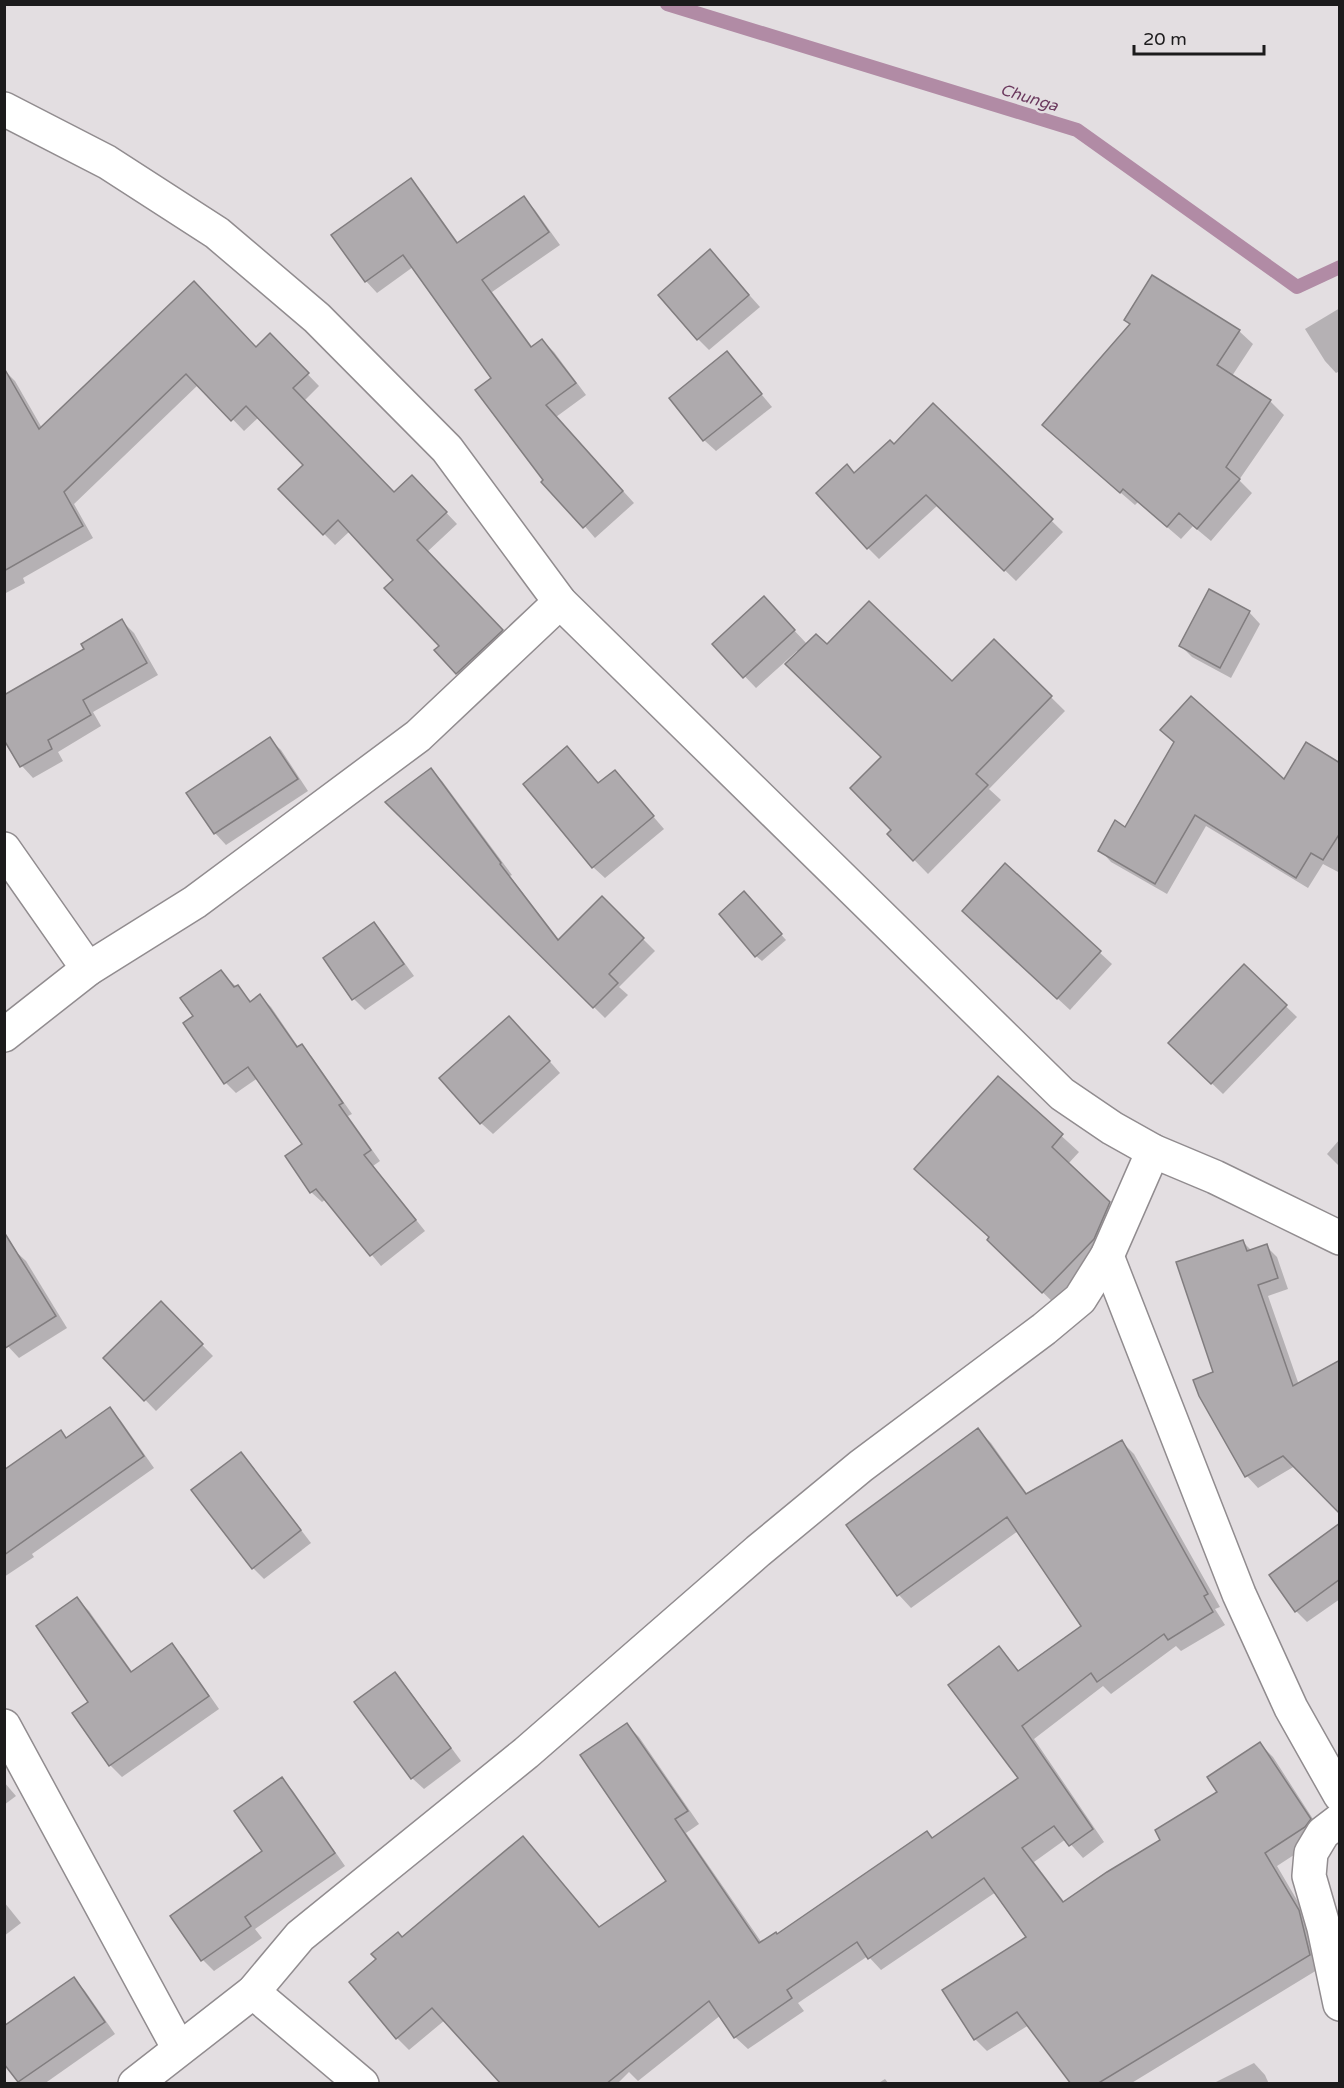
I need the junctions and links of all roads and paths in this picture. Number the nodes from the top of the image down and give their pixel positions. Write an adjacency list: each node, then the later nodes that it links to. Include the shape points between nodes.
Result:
1 (4, 110): 2 (street, via 107,162 217,233 317,318 447,449)
2 (560, 602): 4 (street, via 418,736 195,902); 6 (street, via 1062,1094)
3 (4, 849): 4 (street)
4 (87, 969): 5 (street)
5 (4, 1035)
6 (1153, 1151): 7 (street); 8 (street)
7 (1340, 1238)
8 (1107, 1256): 10 (street, via 1239,1594 1291,1708); 12 (street, via 1080,1299 861,1466 758,1551 526,1753 300,1936)
9 (4, 1726): 14 (street)
10 (1340, 1795)
11 (1340, 1820): 13 (street, via 1323,1833 1311,1853 1309,1876)
12 (253, 1992): 14 (street); 16 (street)
13 (1340, 2004)
14 (178, 2049): 15 (street)
15 (135, 2084)
16 (362, 2084)

